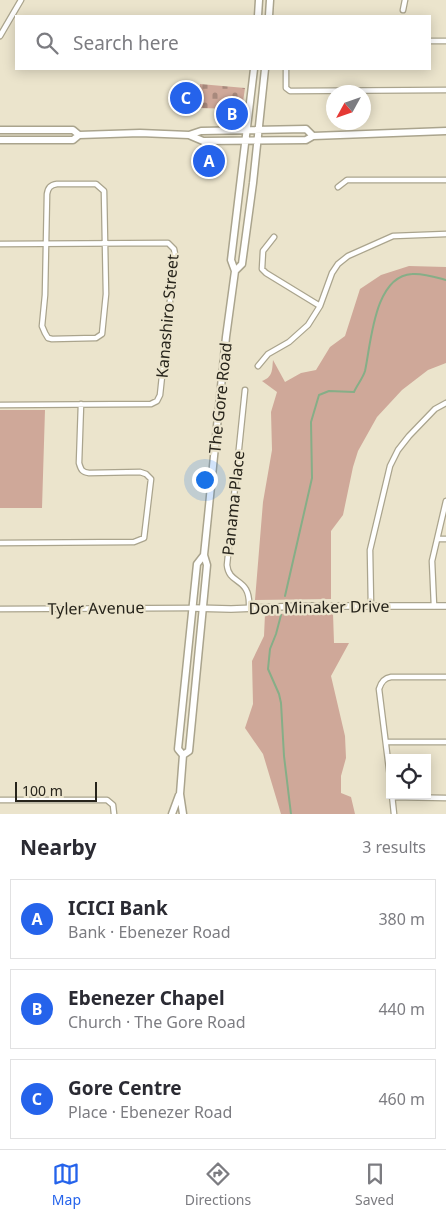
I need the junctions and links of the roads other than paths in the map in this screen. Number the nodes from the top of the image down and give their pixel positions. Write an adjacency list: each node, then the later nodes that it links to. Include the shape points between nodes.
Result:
1 (21, 0): 8 (street)
2 (259, 0): 6 (main road)
3 (270, 0): 7 (main road)
4 (405, 0): 5 (street)
5 (403, 10)
6 (258, 15)
7 (269, 15)
8 (2, 29): 9 (street)
9 (0, 36)
10 (431, 41): 11 (street)
11 (446, 41)
12 (254, 70): 17 (main road, The Gore Road)
13 (265, 70): 18 (main road, The Gore Road)
14 (286, 70): 15 (street, via 286,88 290,91)
15 (446, 90)
16 (0, 130): 20 (main road, via 73,130)
17 (247, 131): 18 (main road); 21 (main road, via 201,130); 24 (main road, The Gore Road)
18 (258, 131): 22 (main road, via 306,129); 25 (main road, The Gore Road)
19 (446, 131): 22 (main road)
20 (79, 135): 21 (main road); 23 (main road, via 74,140)
21 (189, 135): 24 (main road, via 203,141)
22 (313, 136): 25 (main road, via 306,140)
23 (0, 140)
24 (246, 141): 25 (main road); 33 (main road, The Gore Road, via 231,260)
25 (257, 141): 33 (main road, The Gore Road, via 242,264)
26 (446, 180): 27 (street, via 347,180)
27 (338, 187)
28 (446, 234): 34 (street, via 394,236 353,252 334,269)
29 (274, 237): 34 (street, via 263,251 262,269)
30 (105, 243): 32 (street, Kanashiro Street); 32 (street, via 102,188 96,184 57,184 48,188); 32 (street, via 106,294 102,334 96,338 52,339 44,333 42,326); 39 (street, Kanashiro Street, via 168,243 174,249 160,395 151,404)
31 (0, 244): 32 (street, Kanashiro Street)
32 (45, 244)
33 (235, 271): 44 (main road, The Gore Road)
34 (320, 306): 35 (street, via 302,330 268,354)
35 (258, 366)
36 (245, 390): 50 (street, Panama Place, via 227,565 230,575 249,594)
37 (446, 403): 45 (street, via 435,409 409,436 390,466 370,550)
38 (0, 404): 39 (street, Kanashiro Street)
39 (81, 404): 43 (street, via 81,469 89,473 140,472 151,480 144,538 134,542)
40 (446, 501): 41 (street)
41 (438, 539): 42 (street); 46 (street, via 432,561)
42 (446, 539)
43 (0, 543)
44 (204, 555): 48 (main road, The Gore Road, via 197,564); 49 (main road, The Gore Road, via 208,565)
45 (371, 606): 46 (street, Don Minaker Drive); 50 (street, Don Minaker Drive)
46 (434, 606): 47 (street, Don Minaker Drive)
47 (446, 606)
48 (193, 608): 49 (street, Don Minaker Drive); 51 (street, Tyler Avenue); 56 (main road, The Gore Road, via 178,749)
49 (203, 608): 50 (street, Don Minaker Drive); 56 (main road, The Gore Road, via 189,751)
50 (248, 608)
51 (0, 609)
52 (446, 677): 53 (street, via 391,677 383,680 379,689)
53 (386, 742): 54 (street); 55 (street)
54 (446, 742)
55 (387, 754)
56 (183, 755): 57 (main road, The Gore Road)
57 (180, 794): 63 (main road, The Gore Road); 64 (main road, The Gore Road)
58 (431, 797): 59 (street)
59 (446, 798)
60 (392, 799): 65 (street)
61 (0, 800): 62 (street, via 108,800 113,805)
62 (114, 814)
63 (172, 814)
64 (182, 814)
65 (394, 814)

